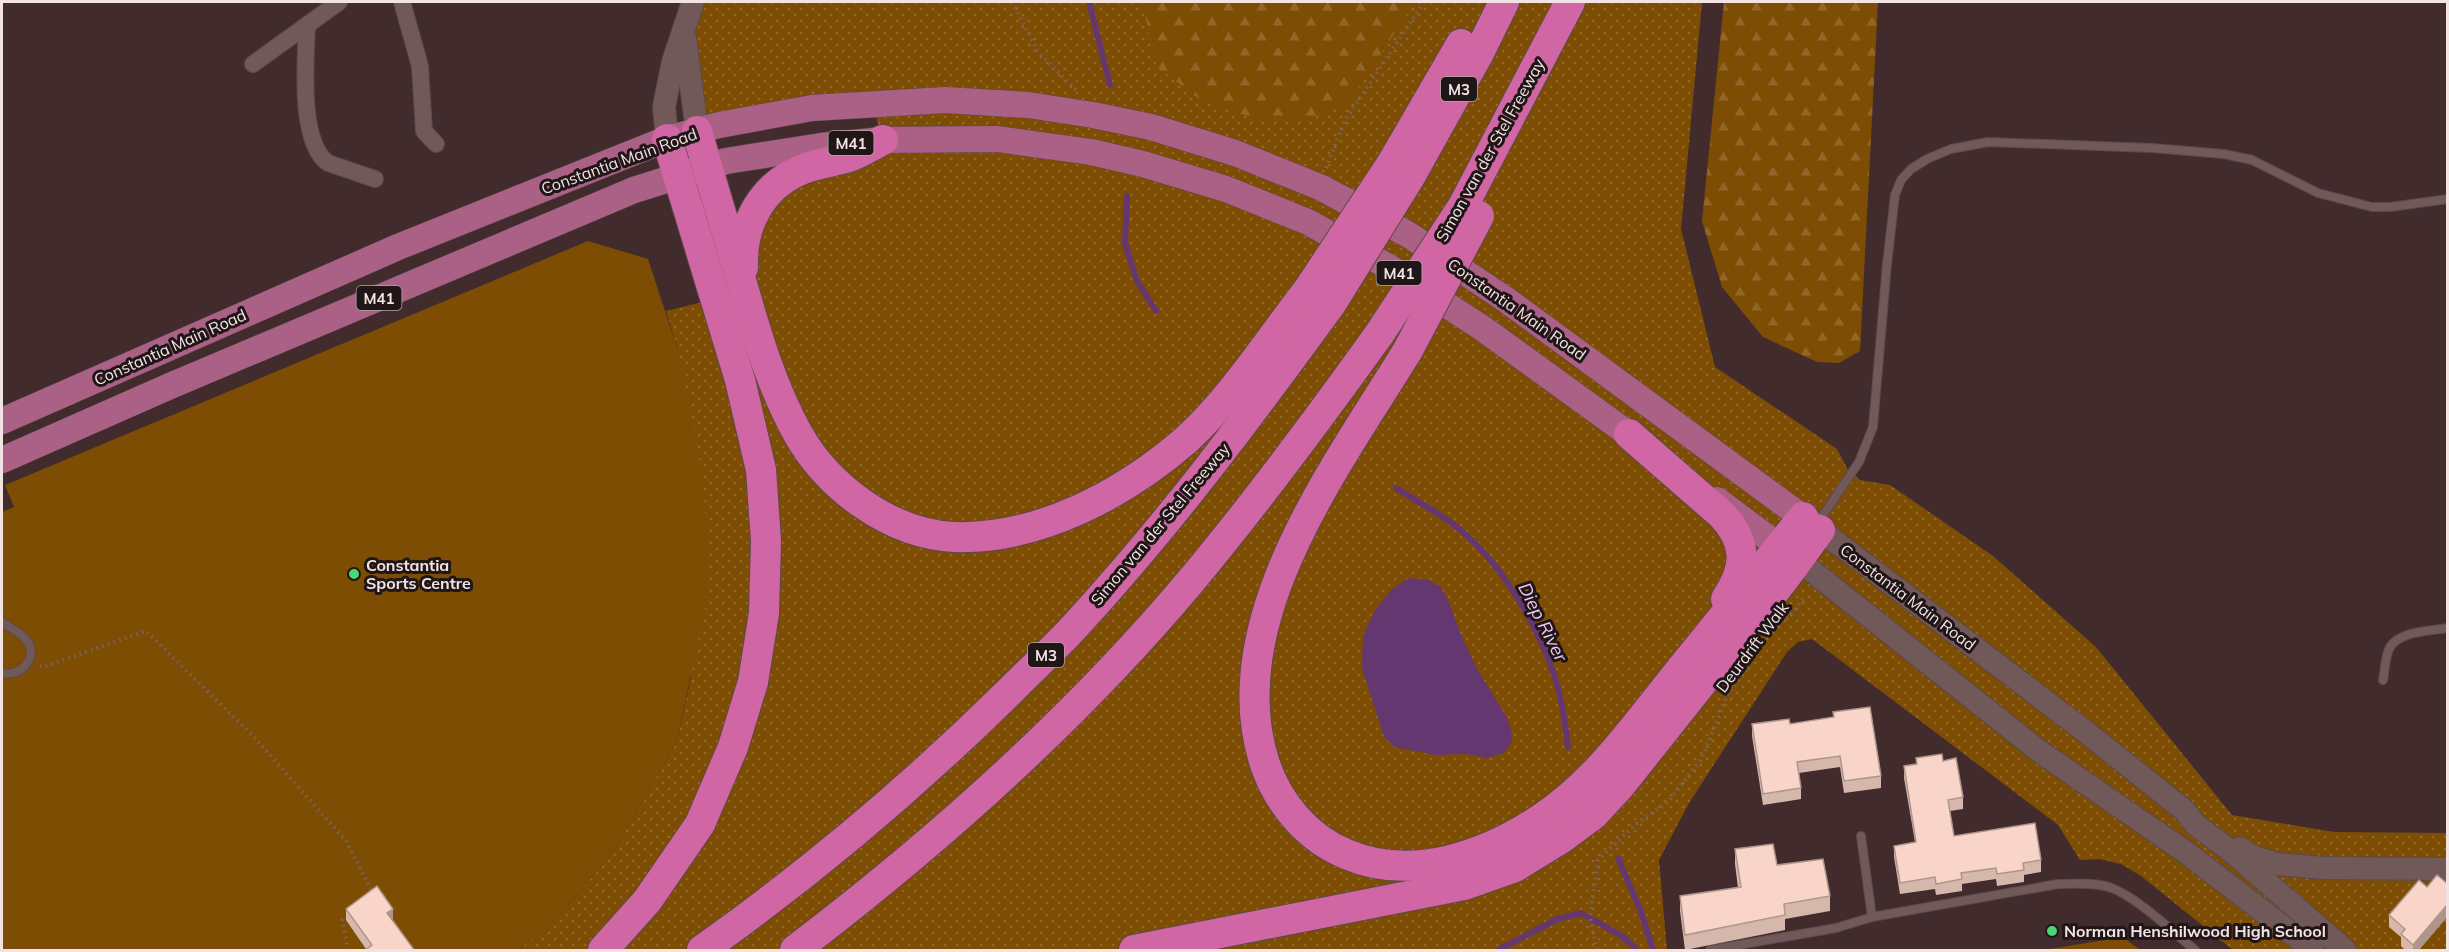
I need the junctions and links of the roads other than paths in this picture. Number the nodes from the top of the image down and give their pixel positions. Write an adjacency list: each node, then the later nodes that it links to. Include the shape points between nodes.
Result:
1 (339, 2): 7 (street)
2 (402, 2): 13 (street, via 420,66 424,131)
3 (693, 2): 8 (main road)
4 (1483, 2): 15 (highway)
5 (1504, 2): 15 (highway, M3, via 1479,53)
6 (1570, 2): 19 (highway, via 1552,38 1519,128)
7 (307, 25): 9 (street); 17 (street, via 305,99 317,151 328,163)
8 (684, 30): 10 (main road); 11 (main road, via 663,107)
9 (252, 64)
10 (697, 131): 11 (main road, Constantia Main Road / M41); 14 (highway); 25 (main road, Constantia Main Road / M41, via 812,108 945,100 1028,105 1093,115 1151,127 1235,153 1322,188 1409,235 1550,331)
11 (667, 139): 16 (highway); 22 (main road, Constantia Main Road / M41, via 398,247)
12 (883, 140): 14 (main road, Constantia Main Road / M41); 20 (highway, via 851,156 796,173 764,197 753,213 744,239); 23 (main road, Constantia Main Road / M41, via 998,139 1091,152 1226,189 1308,222 1389,267 1485,330)
13 (436, 144)
14 (706, 165): 16 (main road, Constantia Main Road / M41); 20 (highway)
15 (1402, 169): 21 (highway, bridge)
16 (677, 175): 24 (main road, Constantia Main Road / M41); 39 (highway, via 741,380 761,470 766,541 764,614 753,682 733,747 700,824 648,901)
17 (375, 179)
18 (2448, 199): 25 (lane, via 2372,207 2318,193 2252,160 2152,148 1988,142 1927,159 1901,180 1895,195 1873,427 1859,462)
19 (1471, 211): 29 (highway, bridge, via 1408,350 1284,562 1267,609 1255,668 1254,697 1257,737 1272,783 1306,830 1342,853 1376,865 1397,867 1456,859 1498,843 1543,818 1574,792 1634,729); 41 (highway, Simon van der Stel Freeway, bridge, via 1291,456 1189,583 1133,645 1019,762 899,869)
20 (744, 292): 21 (highway, via 767,370 798,434 836,484 891,521 952,537 1009,532 1062,516 1100,499 1151,468 1186,439)
21 (1319, 297): 40 (highway, Simon van der Stel Freeway / M3, via 1246,421 1076,625 970,730 859,829)
22 (2, 421)
23 (1629, 434): 26 (main road, Constantia Main Road / M41); 29 (highway, via 1722,515 1742,549 1734,587)
24 (2, 460)
25 (1812, 524): 26 (highway); 32 (main road, Constantia Main Road / M41)
26 (1789, 553): 29 (highway); 34 (main road, Constantia Main Road / M41, via 2039,751); 42 (highway, via 1620,786 1593,815 1515,867 1454,887)
27 (2, 622): 30 (lane, via 27,641 30,648 28,662 19,672)
28 (2448, 628): 31 (lane, via 2409,635 2394,643 2389,649)
29 (1685, 665)
30 (2, 673)
31 (2383, 680)
32 (2184, 810): 35 (main road, via 2264,861); 37 (main road, Constantia Main Road / M41, via 2196,825)
33 (1861, 836): 38 (lane)
34 (2187, 853): 37 (main road, via 2239,878); 45 (main road, Constantia Main Road / M41)
35 (2324, 868): 36 (main road); 37 (main road)
36 (2448, 869)
37 (2272, 886): 46 (main road, Constantia Main Road / M41)
38 (1872, 917): 43 (lane, via 1836,928); 44 (lane, via 2058,884 2083,884 2109,887 2132,899)
39 (603, 951)
40 (702, 951)
41 (795, 951)
42 (1134, 951)
43 (1710, 951)
44 (2195, 951)
45 (2313, 951)
46 (2345, 951)

